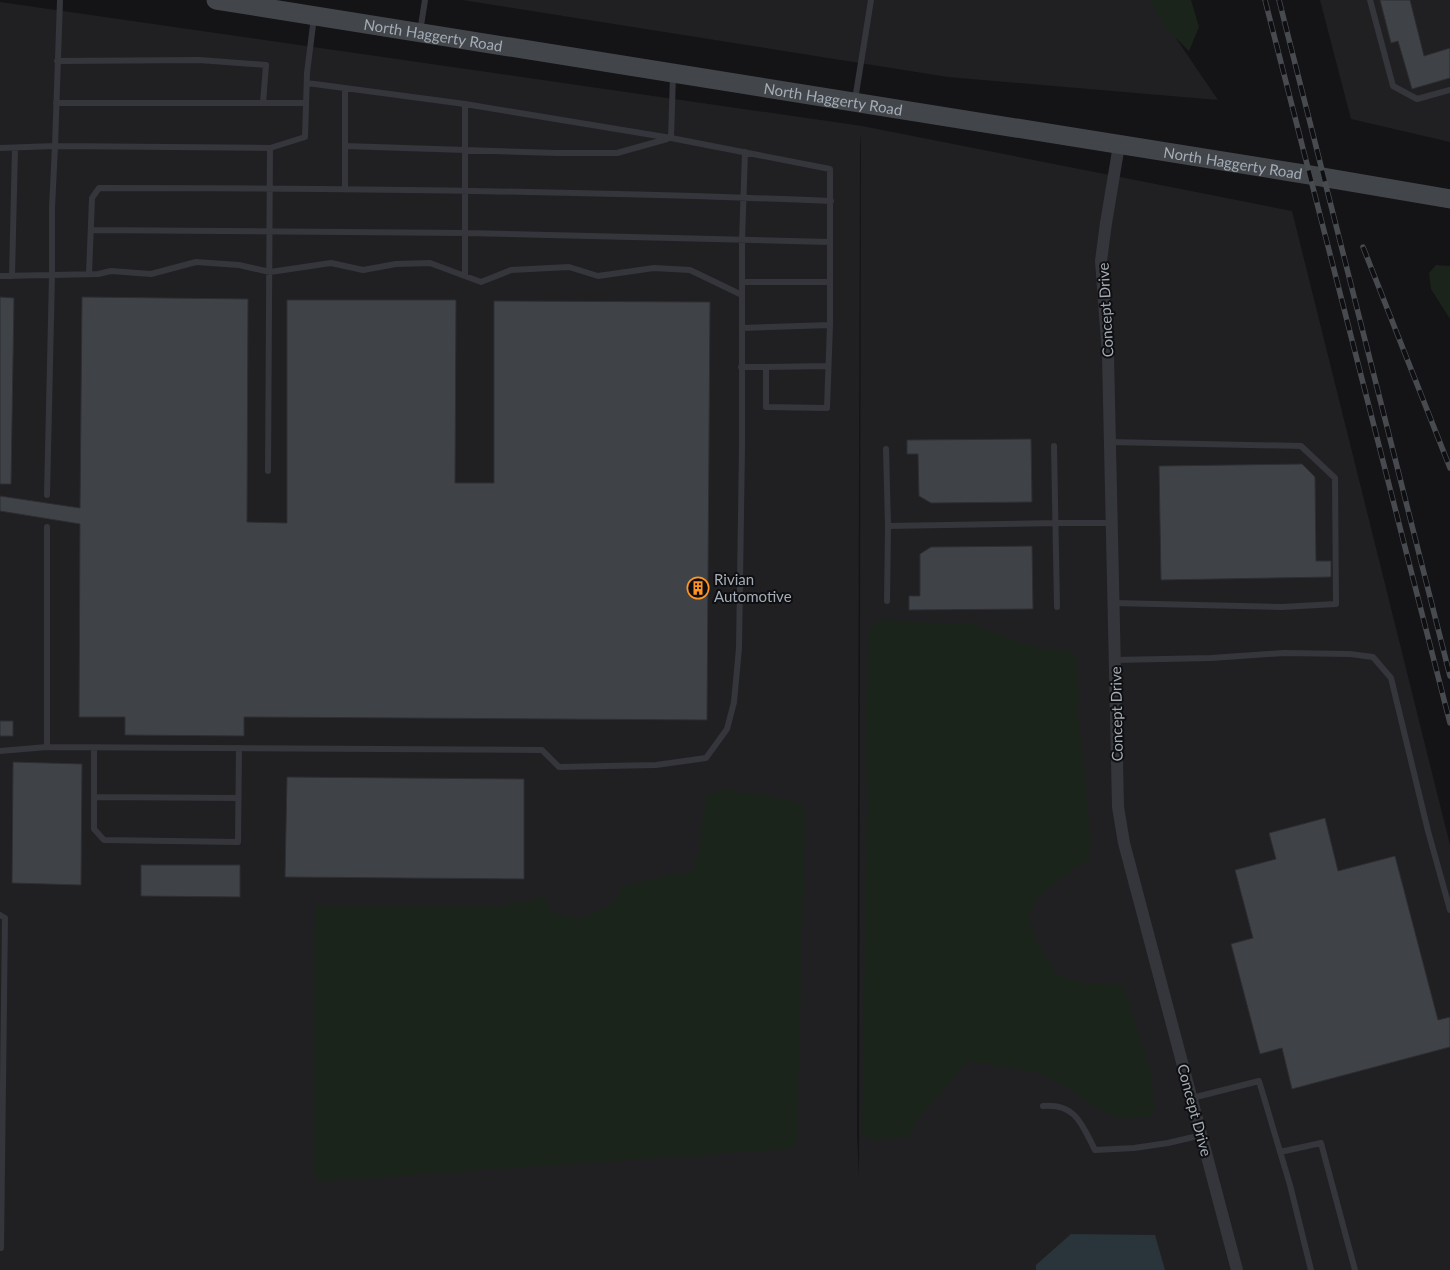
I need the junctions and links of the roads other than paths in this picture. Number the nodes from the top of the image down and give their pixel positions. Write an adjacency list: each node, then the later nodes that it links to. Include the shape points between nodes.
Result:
1 (60, 0): 8 (lane)
2 (216, 0): 6 (street, North Haggerty Road)
3 (424, 0): 7 (lane)
4 (871, 0): 13 (lane)
5 (1370, 0): 12 (lane, via 1393,86 1417,99)
6 (315, 16): 7 (street, North Haggerty Road); 10 (lane)
7 (420, 33): 9 (street, North Haggerty Road)
8 (57, 61): 14 (lane); 15 (lane, via 199,60 266,65)
9 (674, 73): 13 (street, North Haggerty Road); 18 (lane)
10 (307, 83): 11 (lane); 16 (lane)
11 (345, 88): 17 (lane); 21 (lane)
12 (1450, 90)
13 (854, 102): 19 (street, North Haggerty Road)
14 (56, 103): 15 (lane); 20 (lane)
15 (264, 103): 16 (lane)
16 (306, 103): 24 (lane, via 305,137)
17 (465, 104): 18 (lane); 25 (lane)
18 (671, 138): 25 (lane, via 617,153); 26 (lane)
19 (1119, 145): 31 (street, North Haggerty Road); 52 (street, Concept Drive, via 1101,261)
20 (55, 146): 23 (lane); 24 (lane); 40 (lane)
21 (345, 146): 25 (lane); 28 (lane)
22 (0, 148): 23 (lane)
23 (15, 148): 42 (lane)
24 (270, 148): 27 (lane)
25 (465, 149): 29 (lane)
26 (745, 152): 30 (lane); 32 (lane, via 830,169)
27 (269, 188): 28 (lane); 33 (lane, via 99,188 92,198); 34 (lane)
28 (345, 189): 29 (lane)
29 (465, 191): 30 (lane); 35 (lane)
30 (743, 197): 32 (lane); 36 (lane)
31 (1450, 199)
32 (831, 201): 37 (lane)
33 (91, 230): 34 (lane); 39 (lane)
34 (269, 232): 35 (lane); 38 (lane)
35 (465, 233): 36 (lane); 43 (lane)
36 (742, 240): 37 (lane); 44 (lane)
37 (830, 242): 45 (lane)
38 (270, 272): 39 (lane, via 239,265 196,262 152,274 111,271); 43 (lane, via 331,263 363,270 396,264 430,263); 55 (lane)
39 (89, 274): 40 (lane)
40 (52, 275): 42 (lane); 56 (lane)
41 (0, 276): 42 (lane)
42 (12, 276)
43 (465, 276): 46 (lane, via 481,282 511,270 569,266 598,276 654,268 690,270)
44 (743, 282): 45 (lane); 46 (lane)
45 (830, 282): 47 (lane)
46 (742, 296): 48 (lane)
47 (830, 324): 48 (lane); 49 (lane)
48 (742, 328): 50 (lane)
49 (828, 366): 51 (lane); 51 (lane, via 827,408 766,407)
50 (741, 367): 51 (lane); 67 (lane, via 739,648 734,702 727,729 706,758 656,765 559,767 542,750)
51 (766, 367)
52 (1110, 442): 58 (street, Concept Drive); 62 (lane, via 1301,446 1335,478 1336,604 1282,607)
53 (1054, 446): 57 (lane)
54 (886, 449): 59 (lane)
55 (268, 471)
56 (47, 495)
57 (1056, 523): 58 (lane); 59 (lane); 63 (lane)
58 (1111, 523): 62 (street, Concept Drive)
59 (888, 526): 61 (lane)
60 (48, 527): 65 (lane)
61 (887, 601)
62 (1114, 603): 64 (street, Concept Drive)
63 (1057, 608)
64 (1114, 660): 71 (lane, via 1284,654 1373,657 1391,678); 74 (street, Concept Drive, via 1118,807 1124,843)
65 (47, 747): 66 (lane); 68 (lane)
66 (94, 748): 67 (lane); 69 (lane)
67 (239, 748): 70 (lane)
68 (0, 750)
69 (94, 797): 70 (lane); 70 (lane, via 94,828 104,840 238,842)
70 (238, 798)
71 (1450, 910)
72 (0, 914): 73 (lane, via 5,918)
73 (2, 1046): 78 (lane)
74 (1192, 1098): 76 (street, Concept Drive); 77 (lane, via 1259,1081)
75 (1043, 1106): 76 (lane, via 1064,1107 1079,1119 1095,1150 1134,1148)
76 (1202, 1135): 79 (street, Concept Drive)
77 (1280, 1152): 80 (lane); 81 (lane, via 1321,1143)
78 (0, 1248)
79 (1237, 1270)
80 (1311, 1270)
81 (1355, 1270)

